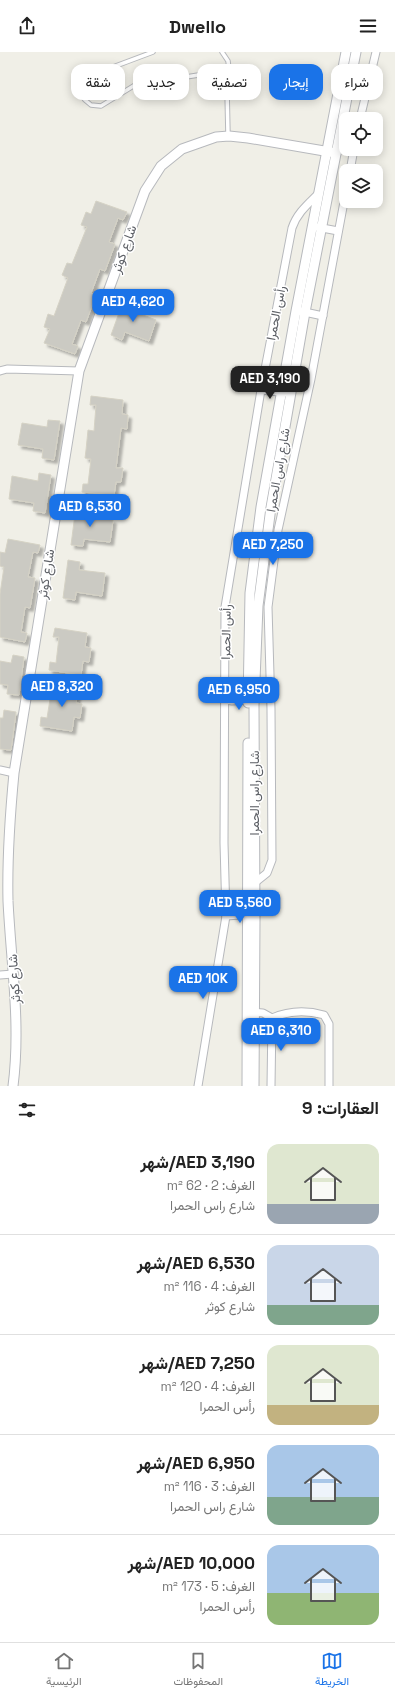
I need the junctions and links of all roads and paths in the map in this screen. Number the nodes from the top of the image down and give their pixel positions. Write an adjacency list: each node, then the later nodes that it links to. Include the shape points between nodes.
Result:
1 (153, 52): 7 (lane, via 89,76 81,89 85,100 90,105 101,106 135,85)
2 (222, 52): 6 (lane)
3 (346, 52): 11 (street, شارع راس الحمرا)
4 (356, 52): 11 (street, شارع راس الحمرا)
5 (376, 52): 9 (street)
6 (228, 64)
7 (197, 75)
8 (227, 100): 10 (lane)
9 (362, 112)
10 (228, 136): 11 (street, شارع كوثر); 19 (street, شارع كوثر, via 216,137 182,149 161,166 145,191)
11 (332, 152): 12 (street, شارع راس الحمرا); 14 (street, شارع راس الحمرا)
12 (320, 192): 14 (street, شارع راس الحمرا); 20 (street, رأس الحمرا, via 295,218 292,228)
13 (343, 208): 15 (street)
14 (317, 227): 15 (street); 16 (street, شارع راس الحمرا)
15 (338, 231): 17 (street)
16 (300, 311): 17 (street); 21 (street, شارع راس الحمرا); 22 (street, شارع راس الحمرا)
17 (323, 316): 24 (street, via 278,530)
18 (0, 371): 19 (street)
19 (79, 371): 28 (street, شارع كوثر)
20 (261, 390): 21 (street); 25 (street, رأس الحمرا, via 225,607)
21 (281, 392): 22 (street); 23 (street, شارع راس الحمرا, via 261,507)
22 (291, 393): 23 (street, شارع راس الحمرا)
23 (254, 606): 24 (street); 26 (street, شارع راس الحمرا)
24 (268, 607): 29 (street, via 272,860 267,873)
25 (225, 700): 26 (street); 31 (street, رأس الحمرا)
26 (251, 700): 29 (street, شارع راس الحمرا)
27 (0, 770): 28 (street)
28 (14, 773): 32 (street, شارع كوثر, via 8,900)
29 (251, 886): 30 (street, شارع راس الحمرا)
30 (252, 910): 31 (street, via 240,915); 34 (street, شارع راس الحمرا)
31 (226, 916): 37 (street, رأس الحمرا)
32 (13, 974): 33 (street); 36 (street, شارع كوثر, via 16,1060)
33 (0, 975)
34 (250, 1012): 35 (street, via 263,1013); 38 (street, شارع راس الحمرا); 39 (street, شارع راس الحمرا)
35 (272, 1018): 40 (street); 41 (street, via 286,1013 312,1012 324,1015 329,1024)
36 (12, 1086)
37 (198, 1086)
38 (247, 1086)
39 (254, 1086)
40 (271, 1086)
41 (329, 1086)

